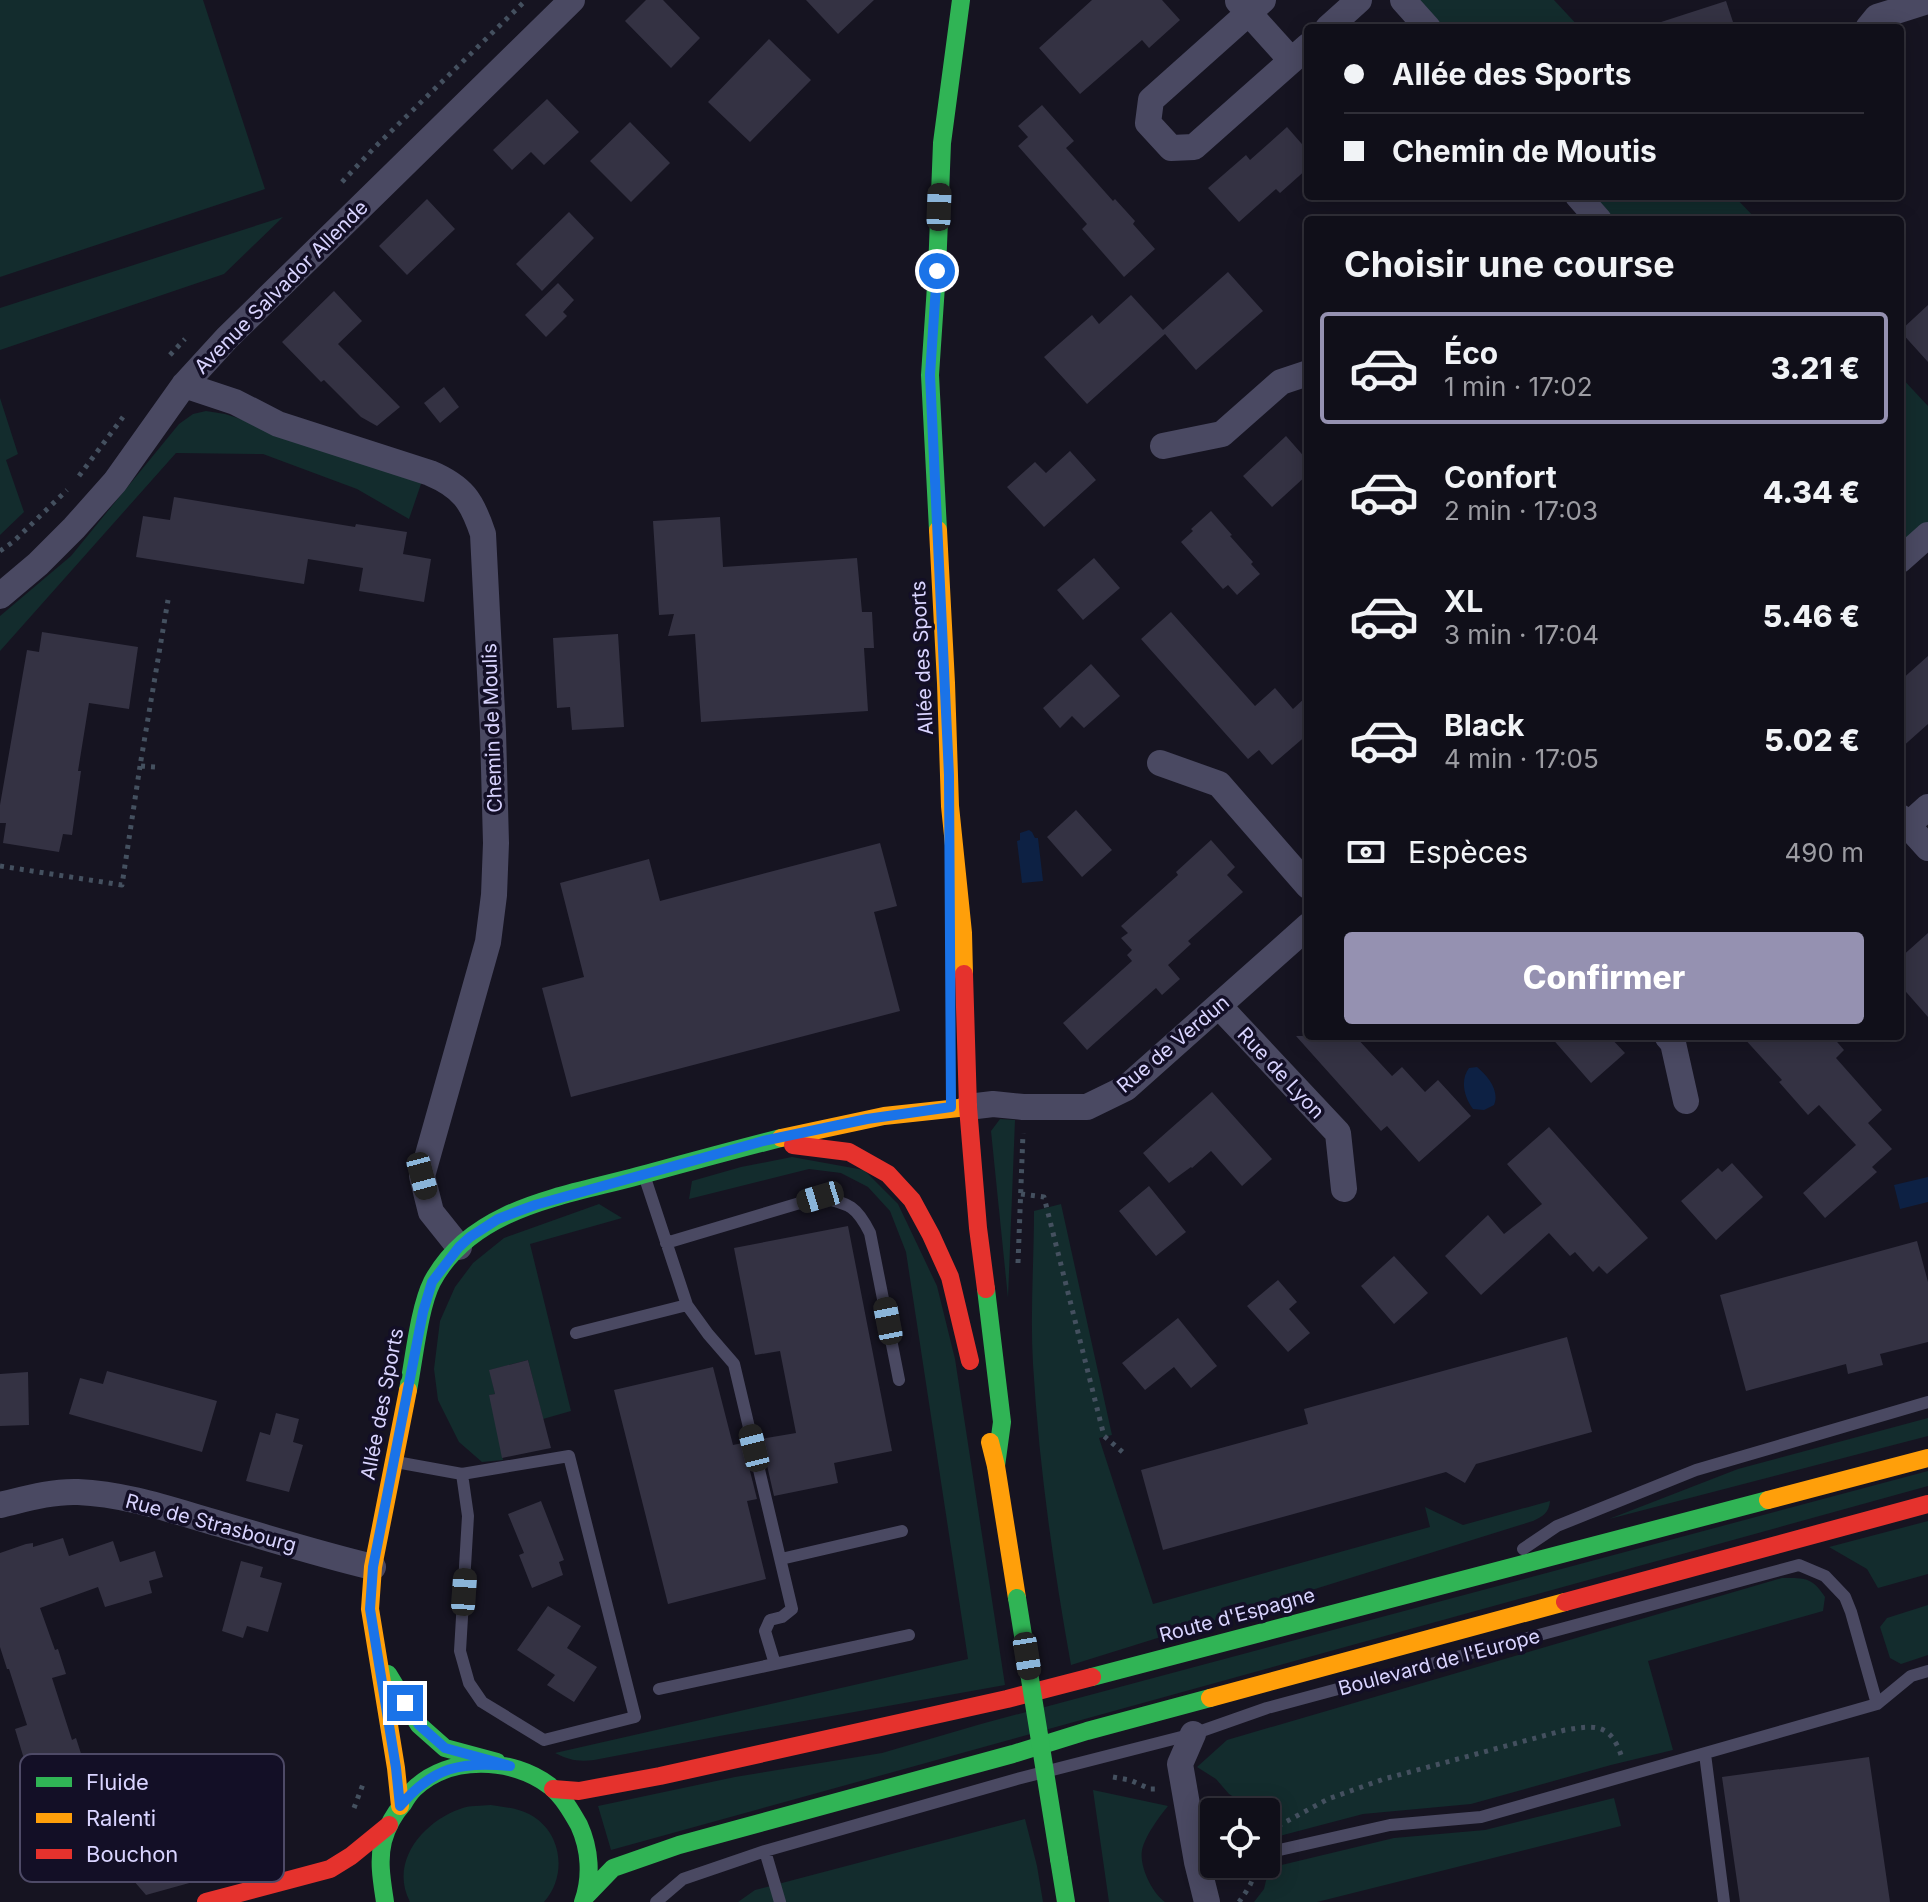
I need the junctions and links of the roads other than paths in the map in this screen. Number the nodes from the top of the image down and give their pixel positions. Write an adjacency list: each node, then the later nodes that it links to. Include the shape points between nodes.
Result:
1 (572, 0): 14 (street, Avenue Salvador Allende)
2 (961, 0): 28 (street, Allée des Sports, via 942,143 930,375 950,806 963,933)
3 (1359, 0): 7 (street)
4 (1403, 0): 8 (street)
5 (1928, 1): 9 (street, via 1877,17)
6 (1249, 4): 10 (street); 10 (street, via 1151,100 1148,123 1171,148 1194,147)
7 (1332, 24)
8 (1424, 24)
9 (1871, 24)
10 (1300, 53)
11 (1582, 200): 12 (street)
12 (1596, 216)
13 (1304, 374): 15 (street, via 1281,382 1222,434)
14 (184, 385): 18 (street, Avenue Salvador Allende, via 115,482 38,564); 34 (street, Chemin de Moulis, via 278,424 440,477 476,511 483,534 492,706 494,895 488,942 422,1176 431,1212)
15 (1163, 446)
16 (1928, 535): 17 (street)
17 (1904, 553)
18 (3, 592)
19 (1160, 763): 23 (street, via 1219,784)
20 (1928, 807): 21 (street)
21 (1904, 821): 22 (street)
22 (1928, 848)
23 (1304, 881)
24 (1304, 930): 25 (street, Rue de Verdun)
25 (1219, 1006): 28 (street, Rue de Verdun, via 1126,1088 1087,1107 993,1104); 31 (street, Rue de Lyon, via 1338,1133)
26 (1670, 1040): 27 (street)
27 (1686, 1101)
28 (957, 1112): 29 (street, Allée des Sports, via 867,1119); 42 (street, via 978,1228 1002,1422)
29 (763, 1141): 30 (street, Allée des Sports); 33 (street, Allée des Sports, via 849,1152 888,1174 912,1200 950,1277 972,1369)
30 (644, 1175): 32 (lane); 34 (street, Allée des Sports, via 498,1219)
31 (1344, 1189)
32 (666, 1243): 35 (lane); 37 (lane, via 820,1197 843,1203 860,1214 870,1233)
33 (956, 1243)
34 (459, 1247): 41 (street, Allée des Sports, via 432,1282)
35 (687, 1305): 36 (lane); 47 (lane, via 734,1364)
36 (576, 1333)
37 (899, 1380)
38 (1928, 1402): 49 (lane, via 1696,1470 1557,1526)
39 (985, 1421): 42 (street)
40 (1928, 1458): 49 (street, Route d'Espagne)
41 (393, 1461): 43 (lane); 48 (street, Allée des Sports)
42 (996, 1466): 73 (street, bridge)
43 (462, 1474): 43 (lane, via 468,1516 460,1651 469,1683 482,1702 544,1740 635,1717 569,1456)
44 (1928, 1504): 68 (street, via 679,1845 613,1868)
45 (0, 1505): 48 (street, Rue de Strasbourg, via 77,1492 116,1497)
46 (902, 1531): 47 (lane)
47 (781, 1559): 52 (lane, via 792,1609 770,1620 765,1631)
48 (373, 1567): 51 (street, Allée des Sports, via 370,1609)
49 (1489, 1571): 59 (street, Route d'Espagne, via 1007,1699 660,1776 579,1791)
50 (909, 1635): 52 (lane)
51 (379, 1658): 58 (street, via 419,1725 445,1748); 60 (street, Allée des Sports)
52 (775, 1664): 54 (lane)
53 (1928, 1671): 55 (lane, via 1911,1676)
54 (659, 1689)
55 (1877, 1704): 56 (lane, Boulevard de l'Europe, via 1845,1597 1825,1576 1799,1565 1267,1708); 57 (lane)
56 (1193, 1734): 62 (street, via 1180,1764); 64 (lane)
57 (1705, 1754): 63 (lane, via 1481,1817 1390,1825); 75 (lane)
58 (510, 1766): 59 (street); 60 (street, via 480,1763 453,1768 428,1779)
59 (553, 1789): 68 (street, via 569,1805 588,1847)
60 (400, 1806): 61 (street)
61 (389, 1825): 66 (street, via 330,1869); 70 (street, via 380,1876)
62 (1200, 1843)
63 (1280, 1850)
64 (765, 1851): 71 (lane, via 683,1879); 72 (lane)
65 (1206, 1878): 74 (street)
66 (284, 1881)
67 (281, 1882): 69 (street)
68 (584, 1899)
69 (206, 1902)
70 (385, 1902)
71 (656, 1902)
72 (780, 1902)
73 (1066, 1902)
74 (1207, 1902)
75 (1724, 1902)

